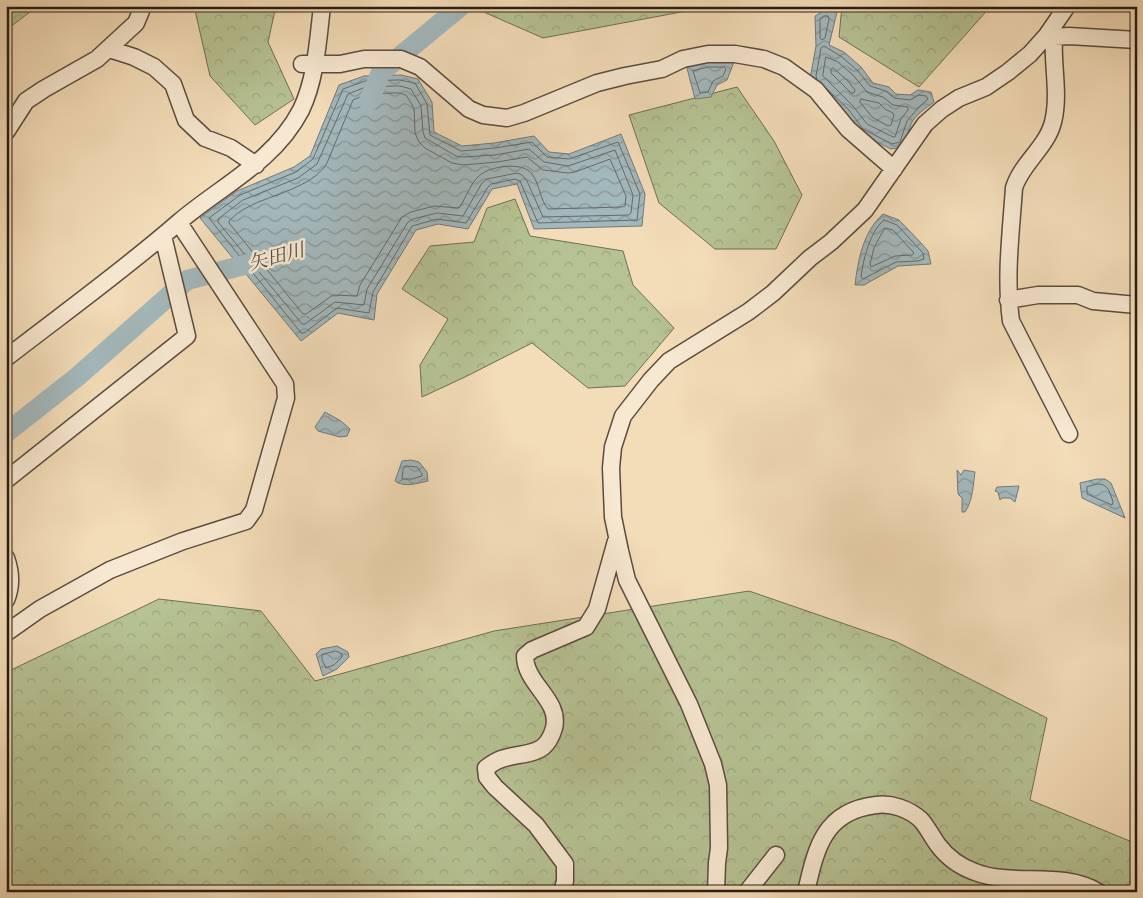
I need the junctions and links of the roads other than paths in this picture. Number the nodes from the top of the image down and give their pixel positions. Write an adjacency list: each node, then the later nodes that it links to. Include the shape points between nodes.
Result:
1 (143, 6): 5 (street, via 136,23)
2 (322, 6): 6 (street)
3 (1067, 6): 9 (street, via 1030,54 986,87 942,108 925,124)
4 (1137, 40): 12 (street, via 1054,37 1056,97 1053,123 1044,142 1017,178 1014,188)
5 (108, 49): 7 (street, via 97,59 26,101); 8 (street, via 154,67 173,84 186,120 192,126 205,138 231,148)
6 (308, 64): 8 (street, via 310,86 301,109 290,128); 9 (street, via 401,59 420,67 469,108 483,115 507,118 597,83 662,69 683,59 708,54 735,54 764,59 784,67 816,90 848,130)
7 (6, 132)
8 (256, 166): 10 (street)
9 (894, 169): 17 (street, via 865,210 772,293 748,312 669,361 650,380 623,416 613,447 613,517)
10 (178, 222): 11 (street); 20 (street, via 285,384 286,398 254,510 246,521 183,541 110,570 40,609)
11 (164, 242): 14 (street); 16 (street, via 187,336)
12 (1008, 300): 13 (street, via 1038,295 1078,295 1093,301); 15 (street, via 1011,321)
13 (1137, 305)
14 (6, 358)
15 (1069, 434)
16 (6, 480)
17 (617, 536): 22 (street, via 597,609 586,627 532,650 526,656 528,674 553,709 556,720 552,737 542,748 500,759 486,768 487,777 495,787 536,825 565,864); 23 (street, via 627,580 689,704 713,764 718,785)
18 (6, 558): 19 (street, via 10,568 10,590)
19 (6, 600)
20 (6, 633)
21 (776, 855): 24 (street)
22 (562, 892)
23 (716, 892)
24 (747, 892)
25 (806, 892): 26 (street, via 814,856 832,824 848,812 881,805 908,811 921,820 949,857 975,872 1007,878 1067,881)
26 (1098, 892)

